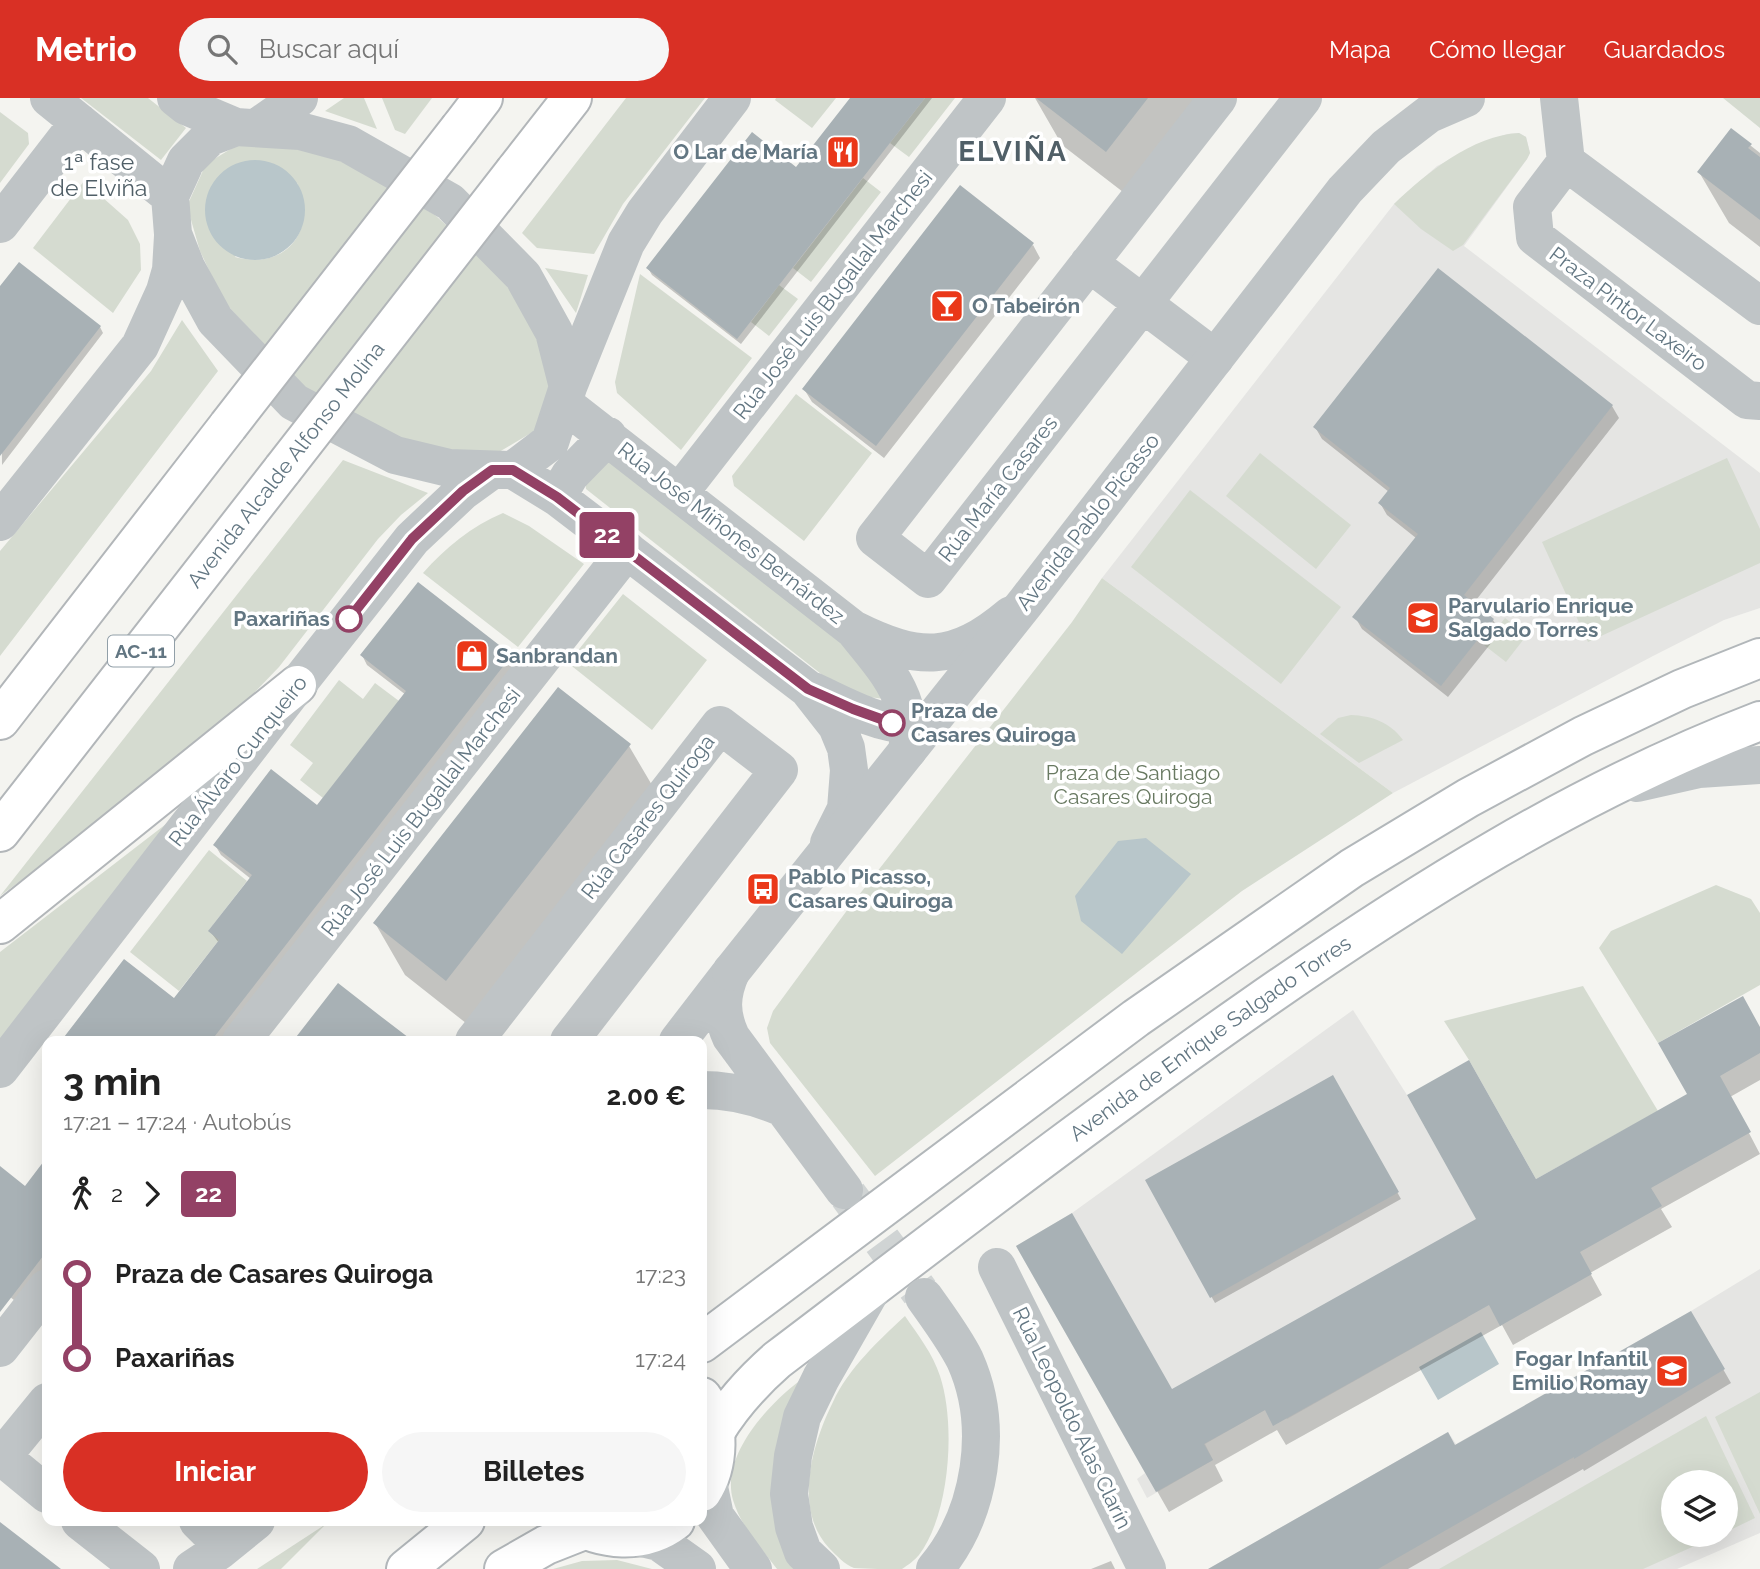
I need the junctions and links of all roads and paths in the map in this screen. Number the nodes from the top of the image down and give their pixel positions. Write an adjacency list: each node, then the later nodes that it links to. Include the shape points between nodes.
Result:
1 (49, 98): 12 (street)
2 (177, 98): 13 (street, via 186,106)
3 (299, 98): 13 (street)
4 (483, 98): 35 (main road, bridge)
5 (572, 98): 40 (main road, Avenida Alcalde Alfonso Molina / AC-11, bridge)
6 (732, 98): 22 (street, via 626,243)
7 (986, 98): 26 (street, Rúa José Luis Bugallal Marchesi)
8 (1218, 98): 18 (street, Rúa María Casares)
9 (1303, 98): 19 (street, Rúa María Casares)
10 (1466, 98): 21 (street, Avenida Pablo Picasso, via 1429,114 1386,147 1345,190)
11 (1559, 98): 14 (street)
12 (79, 122): 15 (street); 16 (street)
13 (246, 128): 15 (street, via 210,137 186,161); 22 (street, via 300,131 348,144 450,202 523,276 554,332)
14 (1566, 162): 20 (street); 23 (street, Praza Pintor Laxeiro, via 1532,207 1535,237 1747,400)
15 (170, 196): 17 (street)
16 (0, 224)
17 (173, 234): 25 (street, via 215,320 294,402 395,455 449,468); 28 (street, via 165,291 140,346)
18 (1089, 263): 19 (street); 19 (street, Rúa María Casares, via 875,538 928,579)
19 (1143, 304): 21 (street)
20 (1760, 306)
21 (1215, 358): 30 (street, Avenida Pablo Picasso)
22 (566, 395): 24 (street, Rúa José Miñones Bernárdez); 25 (street, Rúa Álvaro Cunqueiro, via 550,442)
23 (1760, 401)
24 (608, 436): 26 (street, Rúa José Miñones Bernárdez); 27 (street, Rúa José Miñones Bernárdez, via 570,475)
25 (503, 470): 27 (street); 33 (street, Rúa Álvaro Cunqueiro, via 463,491 412,539)
26 (680, 492): 31 (street, Rúa José Miñones Bernárdez)
27 (557, 497): 29 (street)
28 (0, 522)
29 (627, 551): 34 (street); 44 (street, Rúa José Luis Bugallal Marchesi)
30 (1026, 602): 31 (street, Rúa José Miñones Bernárdez, via 987,635 956,650 911,651 885,645); 37 (street, Avenida Pablo Picasso)
31 (853, 629): 37 (street, Rúa José Miñones Bernárdez, via 894,684)
32 (1760, 658): 55 (main road, via 1583,736 1352,868 1136,1018)
33 (297, 685): 42 (main road); 47 (street, Rúa Álvaro Cunqueiro)
34 (808, 689): 37 (street); 41 (street, via 837,726 849,770 846,809)
35 (0, 720)
36 (1760, 720): 39 (main road, Avenida de Enrique Salgado Torres)
37 (916, 731): 41 (street, Avenida Pablo Picasso)
38 (1760, 765): 39 (street, via 1699,769)
39 (1601, 791): 52 (main road, Avenida de Enrique Salgado Torres, via 1381,918 1172,1063)
40 (0, 832)
41 (821, 859): 43 (street, Avenida Pablo Picasso, via 732,972)
42 (0, 924)
43 (697, 1025): 49 (street, via 731,1037)
44 (245, 1036)
45 (478, 1036): 46 (street, Rúa Casares Quiroga, via 720,724 779,770)
46 (573, 1036)
47 (0, 1069)
48 (707, 1090): 49 (street, via 746,1094)
49 (781, 1107): 50 (street)
50 (844, 1190)
51 (997, 1267): 79 (street, Rúa Leopoldo Alas Clarín)
52 (873, 1287): 59 (main road, Avenida de Enrique Salgado Torres, via 750,1384); 77 (street, via 802,1417 793,1457 789,1494 794,1527 803,1552)
53 (42, 1294): 56 (street)
54 (924, 1297): 78 (street, via 965,1360 979,1412 975,1491 961,1527)
55 (707, 1339)
56 (3, 1340)
57 (707, 1405): 59 (main road)
58 (42, 1407): 60 (street)
59 (715, 1432): 61 (main road, via 715,1458)
60 (5, 1444): 62 (street, via 2,1457)
61 (707, 1481)
62 (42, 1490)
63 (707, 1492): 76 (street, via 715,1516)
64 (86, 1526): 72 (street)
65 (246, 1526): 71 (street)
66 (460, 1526): 73 (main road)
67 (575, 1526): 74 (main road)
68 (580, 1526): 70 (main road, via 611,1538)
69 (668, 1526): 70 (main road)
70 (638, 1537): 75 (street, via 659,1542)
71 (203, 1547)
72 (141, 1569)
73 (406, 1569)
74 (504, 1569)
75 (696, 1569)
76 (753, 1569)
77 (821, 1569)
78 (935, 1569)
79 (1147, 1569)

